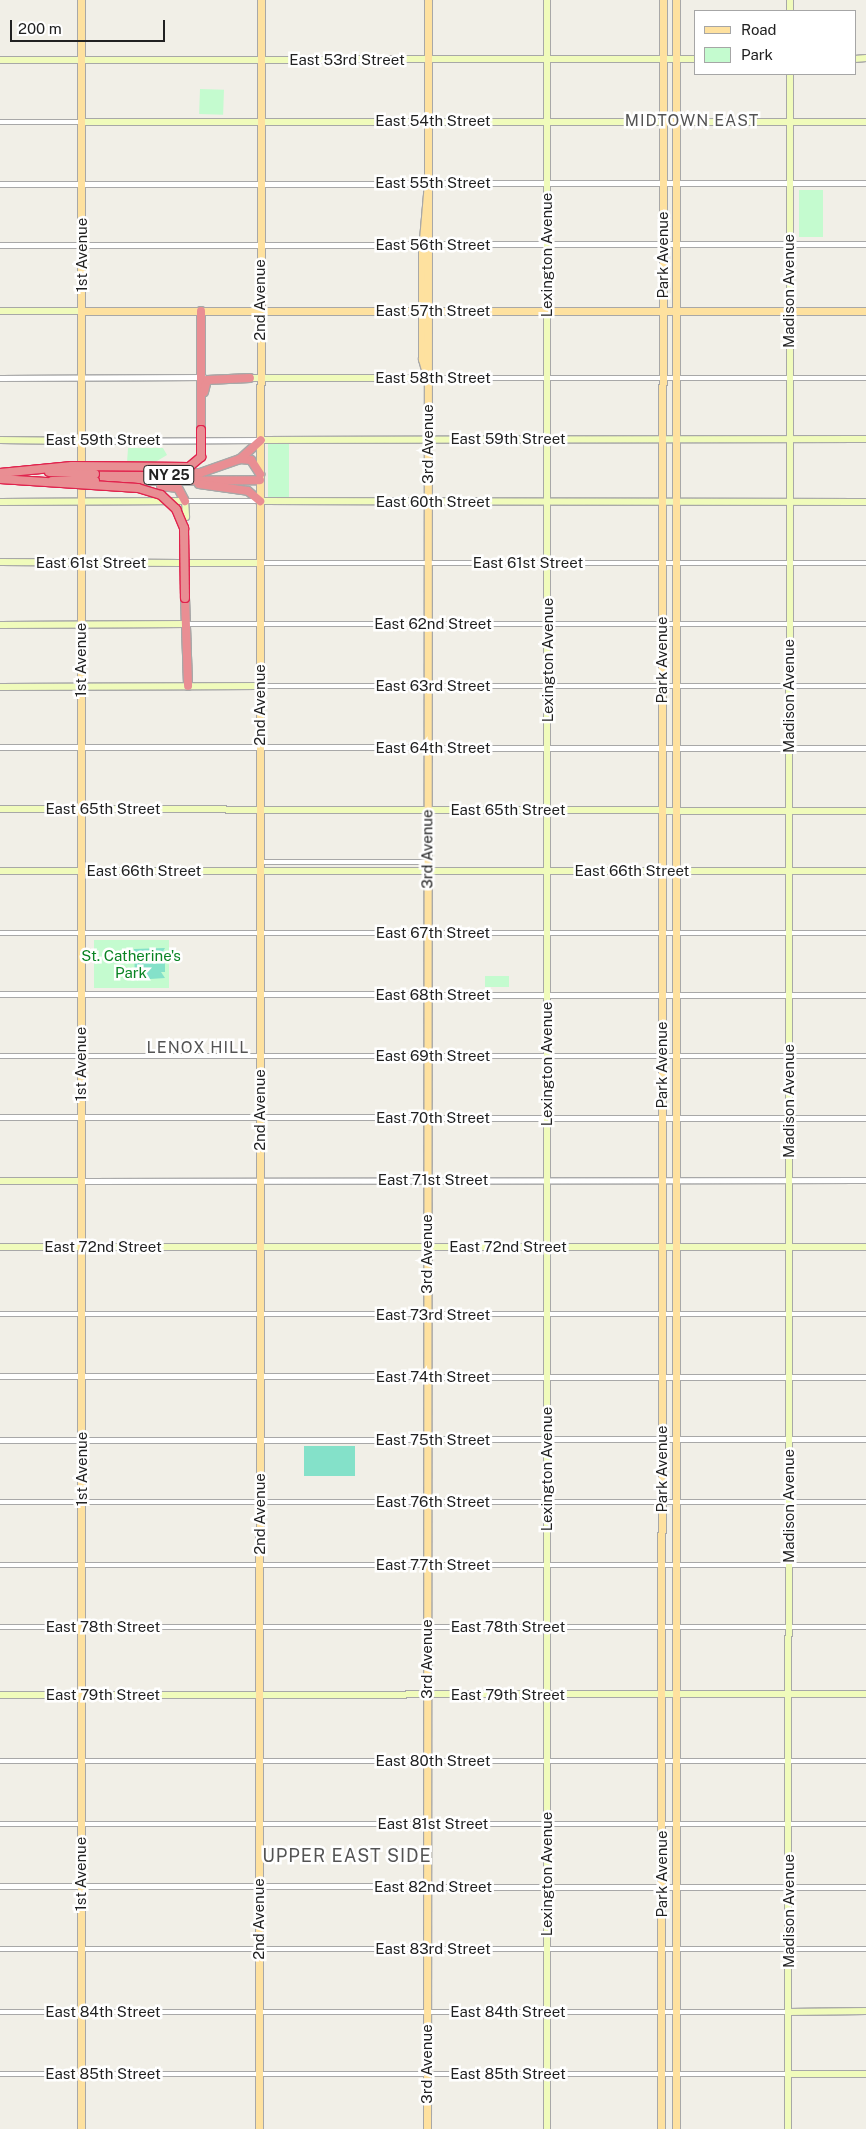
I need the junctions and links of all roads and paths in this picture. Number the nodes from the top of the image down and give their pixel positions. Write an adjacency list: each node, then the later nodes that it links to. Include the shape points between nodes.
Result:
1 (81, 0): 13 (main road, 1st Avenue)
2 (261, 0): 7 (main road, 2nd Avenue)
3 (428, 0): 8 (main road, 3rd Avenue)
4 (547, 0): 14 (main road, Lexington Avenue)
5 (663, 0): 9 (main road, Park Avenue)
6 (676, 0): 10 (main road, Park Avenue)
7 (260, 59): 8 (main road, East 53rd Street); 13 (main road, East 53rd Street); 16 (main road, 2nd Avenue)
8 (428, 59): 14 (main road, East 53rd Street); 21 (main road, 3rd Avenue)
9 (663, 59): 10 (main road, East 53rd Street); 14 (main road, East 53rd Street); 18 (main road, Park Avenue)
10 (676, 59): 11 (main road, East 53rd Street); 22 (main road, Park Avenue)
11 (694, 59)
12 (0, 60): 13 (main road, East 53rd Street)
13 (81, 60): 20 (main road, 1st Avenue)
14 (547, 60): 17 (main road, Lexington Avenue)
15 (790, 75): 23 (main road, Madison Avenue)
16 (260, 121): 20 (main road, East 54th Street); 21 (main road, East 54th Street); 29 (main road, 2nd Avenue)
17 (547, 121): 18 (main road, East 54th Street); 21 (main road, East 54th Street); 30 (main road, Lexington Avenue)
18 (662, 121): 22 (main road, East 54th Street); 31 (main road, Park Avenue)
19 (0, 122): 20 (street, East 54th Street)
20 (81, 122): 28 (main road, 1st Avenue)
21 (428, 122): 25 (main road, 3rd Avenue)
22 (676, 122): 23 (main road, East 54th Street); 32 (main road, Park Avenue)
23 (790, 122): 24 (main road, East 54th Street); 33 (main road, Madison Avenue)
24 (866, 122)
25 (428, 183): 29 (street, East 55th Street); 30 (street, East 55th Street); 40 (main road, 3rd Avenue); 41 (main road, 3rd Avenue)
26 (866, 183): 33 (street, East 55th Street)
27 (0, 184): 28 (street, East 55th Street)
28 (82, 184): 29 (street, East 55th Street); 38 (main road, 1st Avenue)
29 (261, 184): 39 (main road, 2nd Avenue)
30 (547, 184): 31 (street, East 55th Street); 34 (main road, Lexington Avenue)
31 (663, 184): 32 (street, East 55th Street); 42 (main road, Park Avenue)
32 (676, 184): 33 (street, East 55th Street); 43 (main road, Park Avenue)
33 (790, 184): 35 (main road, Madison Avenue)
34 (547, 244): 41 (street, East 56th Street); 42 (street, East 56th Street); 50 (main road, Lexington Avenue)
35 (790, 244): 36 (street, East 56th Street); 43 (street, East 56th Street); 53 (main road, Madison Avenue)
36 (866, 244)
37 (0, 245): 38 (street, East 56th Street)
38 (82, 245): 39 (street, East 56th Street); 45 (main road, 1st Avenue)
39 (261, 245): 40 (street, East 56th Street); 47 (main road, 2nd Avenue)
40 (422, 245): 41 (street, East 56th Street); 48 (main road, 3rd Avenue)
41 (430, 245): 49 (main road, 3rd Avenue)
42 (663, 245): 43 (street, East 56th Street); 51 (main road, Park Avenue)
43 (676, 245): 52 (main road, Park Avenue)
44 (0, 311): 45 (main road, East 57th Street)
45 (82, 311): 46 (main road, East 57th Street); 59 (main road, 1st Avenue)
46 (201, 311): 47 (main road, East 57th Street); 57 (highway)
47 (261, 311): 48 (main road, East 57th Street); 61 (main road, 2nd Avenue)
48 (422, 311): 49 (main road, East 57th Street); 56 (main road, 3rd Avenue)
49 (431, 311): 50 (main road, East 57th Street); 55 (main road, 3rd Avenue)
50 (547, 311): 51 (main road, East 57th Street); 63 (main road, Lexington Avenue)
51 (663, 311): 52 (main road, East 57th Street); 64 (main road, Park Avenue)
52 (676, 311): 53 (main road, East 57th Street); 65 (main road, Park Avenue)
53 (790, 311): 54 (main road, East 57th Street); 66 (main road, Madison Avenue)
54 (866, 311)
55 (430, 327): 56 (main road); 62 (main road, 3rd Avenue)
56 (422, 343): 62 (main road, 3rd Avenue)
57 (199, 377): 59 (street, East 58th Street); 60 (street, East 58th Street); 68 (highway)
58 (0, 378): 59 (street, East 58th Street)
59 (82, 378): 77 (main road, 1st Avenue)
60 (250, 378): 61 (main road, East 58th Street); 68 (highway, via 206,381)
61 (260, 378): 62 (main road, East 58th Street); 75 (main road, 2nd Avenue)
62 (428, 378): 63 (street, East 58th Street); 76 (main road, 3rd Avenue)
63 (547, 378): 64 (street, East 58th Street); 70 (main road, Lexington Avenue)
64 (662, 378): 65 (street, East 58th Street); 69 (main road, Park Avenue)
65 (676, 378): 66 (street, East 58th Street); 71 (main road, Park Avenue)
66 (789, 378): 67 (street, East 58th Street); 72 (main road, Madison Avenue)
67 (866, 378)
68 (201, 413): 79 (highway, bridge, via 201,457 186,467 72,466)
69 (662, 438): 70 (main road, East 59th Street); 71 (main road, East 59th Street); 86 (main road, Park Avenue)
70 (548, 439): 76 (main road, East 59th Street); 90 (main road, Lexington Avenue)
71 (676, 439): 72 (main road, East 59th Street); 91 (main road, Park Avenue)
72 (790, 439): 73 (main road, East 59th Street); 92 (main road, Madison Avenue)
73 (866, 439)
74 (0, 440): 77 (main road, East 59th Street)
75 (261, 440): 76 (main road, East 59th Street); 77 (street, East 59th Street); 78 (highway, NY 25); 80 (main road, 2nd Avenue)
76 (428, 440): 89 (main road, 3rd Avenue)
77 (81, 441): 88 (main road, 1st Avenue)
78 (240, 459): 80 (highway, via 252,460); 81 (highway, NY 25, via 192,475)
79 (0, 472): 81 (highway, NY 25, bridge)
80 (260, 477): 83 (highway); 85 (main road, 2nd Avenue)
81 (95, 480): 82 (highway, bridge); 83 (highway, NY 25); 84 (highway, via 175,487)
82 (0, 481): 106 (highway, bridge, via 138,488 161,495 176,509 184,528)
83 (190, 481): 85 (highway, NY 25, via 214,489 248,491)
84 (186, 501): 85 (street, East 60th Street); 88 (main road, East 60th Street); 94 (main road)
85 (260, 501): 89 (main road, East 60th Street); 99 (main road, 2nd Avenue)
86 (662, 501): 90 (main road, East 60th Street); 91 (main road, East 60th Street); 102 (main road, Park Avenue)
87 (0, 502): 88 (main road, East 60th Street)
88 (82, 502): 96 (main road, 1st Avenue)
89 (428, 502): 90 (main road, East 60th Street); 100 (main road, 3rd Avenue)
90 (548, 502): 101 (main road, Lexington Avenue)
91 (676, 502): 92 (main road, East 60th Street); 103 (main road, Park Avenue)
92 (790, 502): 93 (main road, East 60th Street); 104 (main road, Madison Avenue)
93 (866, 502)
94 (186, 517)
95 (0, 562): 96 (main road, East 61st Street)
96 (82, 562): 97 (main road, East 61st Street); 114 (main road, 1st Avenue)
97 (181, 563)
98 (190, 563): 99 (main road, East 61st Street)
99 (260, 563): 100 (street, East 61st Street); 115 (main road, 2nd Avenue)
100 (427, 563): 101 (street, East 61st Street); 107 (main road, 3rd Avenue)
101 (548, 563): 102 (street, East 61st Street); 108 (main road, Lexington Avenue)
102 (662, 563): 103 (street, East 61st Street); 109 (main road, Park Avenue)
103 (676, 563): 104 (street, East 61st Street); 110 (main road, Park Avenue)
104 (789, 563): 105 (street, East 61st Street); 111 (main road, Madison Avenue)
105 (866, 563)
106 (186, 624): 114 (main road, East 62nd Street); 115 (street, East 62nd Street); 116 (highway)
107 (427, 624): 108 (street, East 62nd Street); 115 (street, East 62nd Street); 118 (main road, 3rd Avenue)
108 (548, 624): 109 (street, East 62nd Street); 119 (main road, Lexington Avenue)
109 (662, 624): 110 (street, East 62nd Street); 120 (main road, Park Avenue)
110 (676, 624): 111 (street, East 62nd Street); 121 (main road, Park Avenue)
111 (789, 624): 112 (street, East 62nd Street); 122 (main road, Madison Avenue)
112 (866, 624)
113 (0, 625): 114 (main road, East 62nd Street)
114 (81, 625): 125 (main road, 1st Avenue)
115 (260, 625): 117 (main road, 2nd Avenue)
116 (188, 686): 117 (main road, East 63rd Street); 125 (main road, East 63rd Street)
117 (259, 686): 118 (street, East 63rd Street); 128 (main road, 2nd Avenue)
118 (427, 686): 119 (street, East 63rd Street); 129 (main road, 3rd Avenue)
119 (548, 686): 120 (street, East 63rd Street); 130 (main road, Lexington Avenue)
120 (662, 686): 121 (street, East 63rd Street); 131 (main road, Park Avenue)
121 (676, 686): 122 (street, East 63rd Street); 132 (main road, Park Avenue)
122 (789, 686): 123 (street, East 63rd Street); 133 (main road, Madison Avenue)
123 (866, 686)
124 (0, 687): 125 (main road, East 63rd Street)
125 (81, 687): 127 (main road, 1st Avenue)
126 (0, 747): 127 (street, East 64th Street)
127 (82, 747): 128 (street, East 64th Street); 135 (main road, 1st Avenue)
128 (259, 748): 129 (street, East 64th Street); 136 (main road, 2nd Avenue)
129 (427, 748): 130 (street, East 64th Street); 137 (main road, 3rd Avenue)
130 (547, 748): 131 (street, East 64th Street); 139 (main road, Lexington Avenue)
131 (662, 748): 132 (street, East 64th Street); 140 (main road, Park Avenue)
132 (676, 748): 133 (street, East 64th Street); 141 (main road, Park Avenue)
133 (789, 748): 134 (street, East 64th Street); 142 (main road, Madison Avenue)
134 (866, 748)
135 (82, 809): 136 (main road, East 65th Street); 138 (main road, East 65th Street); 149 (main road, 1st Avenue)
136 (260, 809): 137 (main road, East 65th Street); 145 (main road, 2nd Avenue)
137 (427, 809): 139 (main road, East 65th Street); 147 (main road, 3rd Avenue)
138 (0, 810)
139 (548, 810): 140 (main road, East 65th Street); 154 (main road, Lexington Avenue)
140 (662, 810): 141 (main road, East 65th Street); 156 (main road, Park Avenue)
141 (676, 810): 142 (main road, East 65th Street); 155 (main road, Park Avenue)
142 (789, 811): 143 (main road, East 65th Street); 157 (main road, Madison Avenue)
143 (866, 811)
144 (287, 861): 145 (street); 146 (street); 151 (street)
145 (259, 862): 150 (main road, 2nd Avenue)
146 (399, 862): 147 (street); 152 (street)
147 (427, 862): 153 (main road, 3rd Avenue)
148 (0, 871): 149 (main road, East 66th Street)
149 (81, 871): 150 (main road, East 66th Street); 161 (main road, 1st Avenue)
150 (259, 871): 151 (main road, East 66th Street); 162 (main road, 2nd Avenue)
151 (287, 871): 152 (main road, East 66th Street)
152 (399, 871): 153 (main road, East 66th Street)
153 (427, 871): 154 (main road, East 66th Street); 159 (main road, 3rd Avenue)
154 (547, 871): 156 (main road, East 66th Street); 163 (main road, Lexington Avenue)
155 (676, 871): 156 (main road, East 66th Street); 157 (main road, East 66th Street); 165 (main road, Park Avenue)
156 (662, 872): 164 (main road, Park Avenue)
157 (789, 872): 158 (main road, East 66th Street); 166 (main road, Madison Avenue)
158 (866, 872)
159 (427, 932): 162 (street, East 67th Street); 163 (street, East 67th Street); 171 (main road, 3rd Avenue)
160 (0, 933): 161 (street, East 67th Street)
161 (80, 933): 162 (street, East 67th Street); 169 (main road, 1st Avenue)
162 (259, 933): 170 (main road, 2nd Avenue)
163 (547, 933): 164 (street, East 67th Street); 172 (main road, Lexington Avenue)
164 (662, 933): 165 (street, East 67th Street); 173 (main road, Park Avenue)
165 (676, 933): 166 (street, East 67th Street); 174 (main road, Park Avenue)
166 (789, 933): 167 (street, East 67th Street); 175 (main road, Madison Avenue)
167 (866, 933)
168 (0, 994): 169 (street, East 68th Street)
169 (80, 994): 170 (street, East 68th Street); 178 (main road, 1st Avenue)
170 (259, 994): 171 (street, East 68th Street); 179 (main road, 2nd Avenue)
171 (427, 994): 172 (street, East 68th Street); 180 (main road, 3rd Avenue)
172 (547, 995): 173 (street, East 68th Street); 181 (main road, Lexington Avenue)
173 (662, 995): 174 (street, East 68th Street); 182 (main road, Park Avenue)
174 (676, 995): 175 (street, East 68th Street); 183 (main road, Park Avenue)
175 (789, 995): 176 (street, East 68th Street); 184 (main road, Madison Avenue)
176 (866, 995)
177 (0, 1056): 178 (street, East 69th Street)
178 (81, 1056): 179 (street, East 69th Street); 187 (main road, 1st Avenue)
179 (260, 1056): 180 (street, East 69th Street); 188 (main road, 2nd Avenue)
180 (427, 1056): 181 (street, East 69th Street); 189 (main road, 3rd Avenue)
181 (547, 1056): 182 (street, East 69th Street); 190 (main road, Lexington Avenue)
182 (662, 1056): 183 (street, East 69th Street); 191 (main road, Park Avenue)
183 (676, 1056): 184 (street, East 69th Street); 192 (main road, Park Avenue)
184 (790, 1056): 185 (street, East 69th Street); 193 (main road, Madison Avenue)
185 (866, 1056)
186 (0, 1117): 187 (street, East 70th Street)
187 (81, 1118): 188 (street, East 70th Street); 201 (main road, 1st Avenue)
188 (261, 1118): 189 (street, East 70th Street); 196 (main road, 2nd Avenue)
189 (428, 1118): 190 (street, East 70th Street); 197 (main road, 3rd Avenue)
190 (548, 1118): 191 (street, East 70th Street); 198 (main road, Lexington Avenue)
191 (662, 1118): 192 (street, East 70th Street); 202 (main road, Park Avenue)
192 (676, 1118): 193 (street, East 70th Street); 203 (main road, Park Avenue)
193 (789, 1118): 194 (street, East 70th Street); 199 (main road, Madison Avenue)
194 (866, 1118)
195 (0, 1180): 201 (main road, East 71st Street)
196 (261, 1180): 197 (street, East 71st Street); 201 (street, East 71st Street); 206 (main road, 2nd Avenue)
197 (428, 1180): 198 (street, East 71st Street); 207 (main road, 3rd Avenue)
198 (548, 1180): 202 (street, East 71st Street); 208 (main road, Lexington Avenue)
199 (789, 1180): 200 (street, East 71st Street); 203 (street, East 71st Street); 211 (main road, Madison Avenue)
200 (866, 1180)
201 (81, 1181): 205 (main road, 1st Avenue)
202 (660, 1181): 203 (street, East 71st Street); 209 (main road, Park Avenue)
203 (676, 1181): 210 (main road, Park Avenue)
204 (0, 1247): 205 (main road, East 72nd Street)
205 (82, 1247): 206 (main road, East 72nd Street); 214 (main road, 1st Avenue)
206 (261, 1247): 207 (main road, East 72nd Street); 217 (main road, 2nd Avenue)
207 (427, 1247): 208 (main road, East 72nd Street); 218 (main road, 3rd Avenue)
208 (548, 1247): 209 (main road, East 72nd Street); 219 (main road, Lexington Avenue)
209 (661, 1247): 210 (main road, East 72nd Street); 220 (main road, Park Avenue)
210 (676, 1247): 211 (main road, East 72nd Street); 221 (main road, Park Avenue)
211 (789, 1247): 212 (main road, East 72nd Street); 215 (main road, Madison Avenue)
212 (866, 1247)
213 (0, 1314): 214 (street, East 73rd Street)
214 (82, 1314): 217 (street, East 73rd Street); 223 (main road, 1st Avenue)
215 (789, 1314): 216 (street, East 73rd Street); 221 (street, East 73rd Street); 229 (main road, Madison Avenue)
216 (866, 1314)
217 (259, 1315): 218 (street, East 73rd Street); 224 (main road, 2nd Avenue)
218 (427, 1315): 219 (street, East 73rd Street); 225 (main road, 3rd Avenue)
219 (547, 1315): 220 (street, East 73rd Street); 226 (main road, Lexington Avenue)
220 (662, 1315): 221 (street, East 73rd Street); 227 (main road, Park Avenue)
221 (676, 1315): 228 (main road, Park Avenue)
222 (0, 1376): 223 (street, East 74th Street)
223 (82, 1376): 224 (street, East 74th Street); 235 (main road, 1st Avenue)
224 (259, 1377): 225 (street, East 74th Street); 236 (main road, 2nd Avenue)
225 (428, 1377): 226 (street, East 74th Street); 237 (main road, 3rd Avenue)
226 (547, 1377): 227 (street, East 74th Street); 238 (main road, Lexington Avenue)
227 (662, 1377): 228 (street, East 74th Street); 239 (main road, Park Avenue)
228 (675, 1377): 229 (street, East 74th Street); 231 (main road, Park Avenue)
229 (789, 1377): 230 (street, East 74th Street); 232 (main road, Madison Avenue)
230 (866, 1377)
231 (676, 1439): 232 (street, East 75th Street); 239 (street, East 75th Street); 245 (main road, Park Avenue)
232 (789, 1439): 233 (street, East 75th Street); 246 (main road, Madison Avenue)
233 (866, 1439)
234 (0, 1440): 235 (street, East 75th Street)
235 (82, 1440): 236 (street, East 75th Street); 241 (main road, 1st Avenue)
236 (259, 1440): 237 (street, East 75th Street); 248 (main road, 2nd Avenue)
237 (427, 1440): 238 (street, East 75th Street); 242 (main road, 3rd Avenue)
238 (547, 1440): 239 (street, East 75th Street); 243 (main road, Lexington Avenue)
239 (662, 1440): 244 (main road, Park Avenue)
240 (0, 1502): 241 (street, East 76th Street)
241 (82, 1502): 248 (street, East 76th Street); 250 (main road, 1st Avenue)
242 (427, 1502): 243 (street, East 76th Street); 248 (street, East 76th Street); 252 (main road, 3rd Avenue)
243 (547, 1502): 244 (street, East 76th Street); 255 (main road, Lexington Avenue)
244 (662, 1502): 245 (street, East 76th Street); 256 (main road, Park Avenue)
245 (676, 1502): 246 (street, East 76th Street); 257 (main road, Park Avenue)
246 (790, 1502): 247 (street, East 76th Street); 253 (main road, Madison Avenue)
247 (866, 1502)
248 (260, 1503): 251 (main road, 2nd Avenue)
249 (0, 1565): 250 (street, East 77th Street)
250 (81, 1565): 251 (street, East 77th Street); 258 (main road, 1st Avenue)
251 (260, 1565): 252 (street, East 77th Street); 260 (main road, 2nd Avenue)
252 (428, 1565): 255 (street, East 77th Street); 261 (main road, 3rd Avenue)
253 (790, 1565): 254 (street, East 77th Street); 257 (street, East 77th Street); 265 (main road, Madison Avenue)
254 (866, 1565)
255 (547, 1566): 256 (street, East 77th Street); 262 (main road, Lexington Avenue)
256 (662, 1566): 257 (street, East 77th Street); 263 (main road, Park Avenue)
257 (676, 1566): 264 (main road, Park Avenue)
258 (81, 1626): 259 (street, East 78th Street); 260 (street, East 78th Street); 267 (main road, 1st Avenue)
259 (0, 1627)
260 (260, 1627): 261 (street, East 78th Street); 270 (main road, 2nd Avenue)
261 (428, 1627): 262 (street, East 78th Street); 271 (main road, 3rd Avenue)
262 (547, 1627): 263 (street, East 78th Street); 272 (main road, Lexington Avenue)
263 (662, 1627): 264 (street, East 78th Street); 273 (main road, Park Avenue)
264 (675, 1627): 265 (street, East 78th Street); 274 (main road, Park Avenue)
265 (790, 1627): 266 (street, East 78th Street); 275 (main road, Madison Avenue)
266 (866, 1627)
267 (81, 1694): 269 (main road, East 79th Street); 270 (main road, East 79th Street); 280 (main road, 1st Avenue)
268 (866, 1694): 275 (main road, East 79th Street)
269 (0, 1695)
270 (260, 1695): 271 (main road, East 79th Street); 276 (main road, 2nd Avenue)
271 (427, 1695): 272 (main road, East 79th Street); 281 (main road, 3rd Avenue)
272 (547, 1695): 273 (main road, East 79th Street); 282 (main road, Lexington Avenue)
273 (662, 1695): 274 (main road, East 79th Street); 283 (main road, Park Avenue)
274 (675, 1695): 275 (main road, East 79th Street); 284 (main road, Park Avenue)
275 (790, 1695): 277 (main road, Madison Avenue)
276 (260, 1761): 280 (street, East 80th Street); 281 (street, East 80th Street); 288 (main road, 2nd Avenue)
277 (789, 1761): 278 (street, East 80th Street); 284 (street, East 80th Street); 292 (main road, Madison Avenue)
278 (866, 1761)
279 (0, 1762): 280 (street, East 80th Street)
280 (81, 1762): 287 (main road, 1st Avenue)
281 (427, 1762): 282 (street, East 80th Street); 285 (main road, 3rd Avenue)
282 (547, 1762): 283 (street, East 80th Street); 289 (main road, Lexington Avenue)
283 (662, 1762): 284 (street, East 80th Street); 290 (main road, Park Avenue)
284 (676, 1762): 291 (main road, Park Avenue)
285 (427, 1823): 288 (street, East 81st Street); 289 (street, East 81st Street); 297 (main road, 3rd Avenue)
286 (0, 1824): 287 (street, East 81st Street)
287 (81, 1824): 288 (street, East 81st Street); 295 (main road, 1st Avenue)
288 (260, 1824): 296 (main road, 2nd Avenue)
289 (547, 1824): 290 (street, East 81st Street); 298 (main road, Lexington Avenue)
290 (662, 1824): 291 (street, East 81st Street); 299 (main road, Park Avenue)
291 (676, 1824): 292 (street, East 81st Street); 300 (main road, Park Avenue)
292 (789, 1824): 293 (street, East 81st Street); 301 (main road, Madison Avenue)
293 (866, 1824)
294 (0, 1886): 295 (street, East 82nd Street)
295 (81, 1886): 296 (street, East 82nd Street); 304 (main road, 1st Avenue)
296 (259, 1886): 297 (street, East 82nd Street); 305 (main road, 2nd Avenue)
297 (427, 1886): 298 (street, East 82nd Street); 306 (main road, 3rd Avenue)
298 (547, 1887): 299 (street, East 82nd Street); 311 (main road, Lexington Avenue)
299 (662, 1887): 300 (street, East 82nd Street); 307 (main road, Park Avenue)
300 (676, 1887): 301 (street, East 82nd Street); 308 (main road, Park Avenue)
301 (789, 1887): 302 (street, East 82nd Street); 309 (main road, Madison Avenue)
302 (866, 1887)
303 (0, 1949): 304 (street, East 83rd Street)
304 (81, 1949): 305 (street, East 83rd Street); 314 (main road, 1st Avenue)
305 (259, 1949): 306 (street, East 83rd Street); 315 (main road, 2nd Avenue)
306 (427, 1949): 311 (street, East 83rd Street); 316 (main road, 3rd Avenue)
307 (662, 1949): 308 (street, East 83rd Street); 311 (street, East 83rd Street); 318 (main road, Park Avenue)
308 (676, 1949): 309 (street, East 83rd Street); 319 (main road, Park Avenue)
309 (789, 1949): 310 (street, East 83rd Street); 320 (main road, Madison Avenue)
310 (866, 1949)
311 (547, 1950): 317 (main road, Lexington Avenue)
312 (866, 2011): 320 (main road, East 84th Street)
313 (0, 2012): 314 (street, East 84th Street)
314 (81, 2012): 315 (street, East 84th Street); 322 (main road, 1st Avenue)
315 (259, 2012): 316 (street, East 84th Street); 323 (main road, 2nd Avenue)
316 (427, 2012): 317 (street, East 84th Street); 324 (main road, 3rd Avenue)
317 (547, 2012): 318 (street, East 84th Street); 329 (main road, Lexington Avenue)
318 (662, 2012): 319 (street, East 84th Street); 325 (main road, Park Avenue)
319 (675, 2012): 320 (street, East 84th Street); 326 (main road, Park Avenue)
320 (789, 2012): 327 (main road, Madison Avenue)
321 (0, 2074): 322 (street, East 85th Street)
322 (81, 2074): 323 (street, East 85th Street); 330 (main road, 1st Avenue)
323 (259, 2074): 324 (street, East 85th Street); 331 (main road, 2nd Avenue)
324 (426, 2074): 329 (street, East 85th Street); 332 (main road, 3rd Avenue)
325 (662, 2074): 326 (street, East 85th Street); 329 (street, East 85th Street); 334 (main road, Park Avenue)
326 (675, 2074): 327 (street, East 85th Street); 335 (main road, Park Avenue)
327 (789, 2074): 328 (main road, East 85th Street); 336 (main road, Madison Avenue)
328 (866, 2074)
329 (547, 2075): 333 (main road, Lexington Avenue)
330 (81, 2129)
331 (259, 2129)
332 (427, 2129)
333 (547, 2129)
334 (661, 2129)
335 (676, 2129)
336 (788, 2129)

